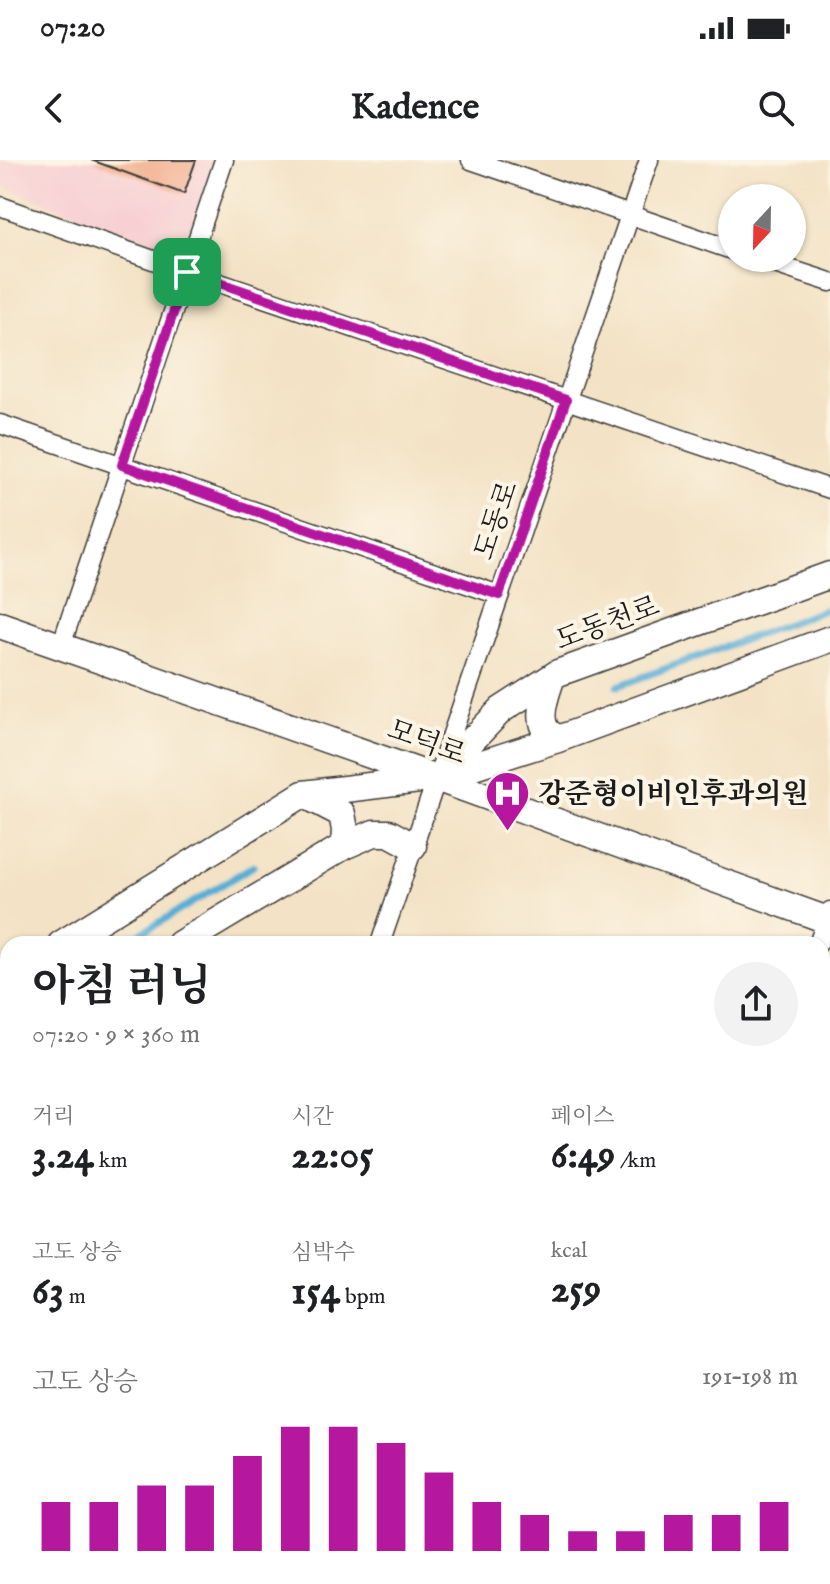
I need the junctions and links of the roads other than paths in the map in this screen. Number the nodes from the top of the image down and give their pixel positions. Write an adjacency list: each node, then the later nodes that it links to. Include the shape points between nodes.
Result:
1 (224, 160): 7 (street)
2 (471, 160): 5 (street)
3 (649, 160): 5 (street, 도동로)
4 (0, 206): 7 (street)
5 (629, 216): 6 (street); 10 (street, 도동로)
6 (718, 245)
7 (187, 272): 10 (street); 12 (street)
8 (799, 272): 9 (street)
9 (830, 282)
10 (566, 400): 13 (street); 15 (street, 도동로)
11 (0, 424): 12 (street)
12 (122, 465): 15 (street); 18 (street)
13 (830, 489)
14 (830, 575): 19 (street, 도동천로)
15 (499, 595): 21 (street, 도동로)
16 (0, 625): 18 (street, 모덕로)
17 (830, 639): 20 (street)
18 (61, 646): 21 (street, 모덕로)
19 (552, 677): 20 (street, via 543,720 545,730); 21 (street, 도동천로, via 501,710)
20 (558, 739): 21 (street)
21 (436, 778): 22 (street); 24 (street, 도동로); 25 (street, 모덕로)
22 (303, 794): 23 (street, via 342,814); 26 (street)
23 (344, 846): 24 (street, via 374,833 389,833); 27 (street)
24 (413, 846): 28 (street, 도동로)
25 (826, 924)
26 (74, 936)
27 (193, 936)
28 (383, 936)

